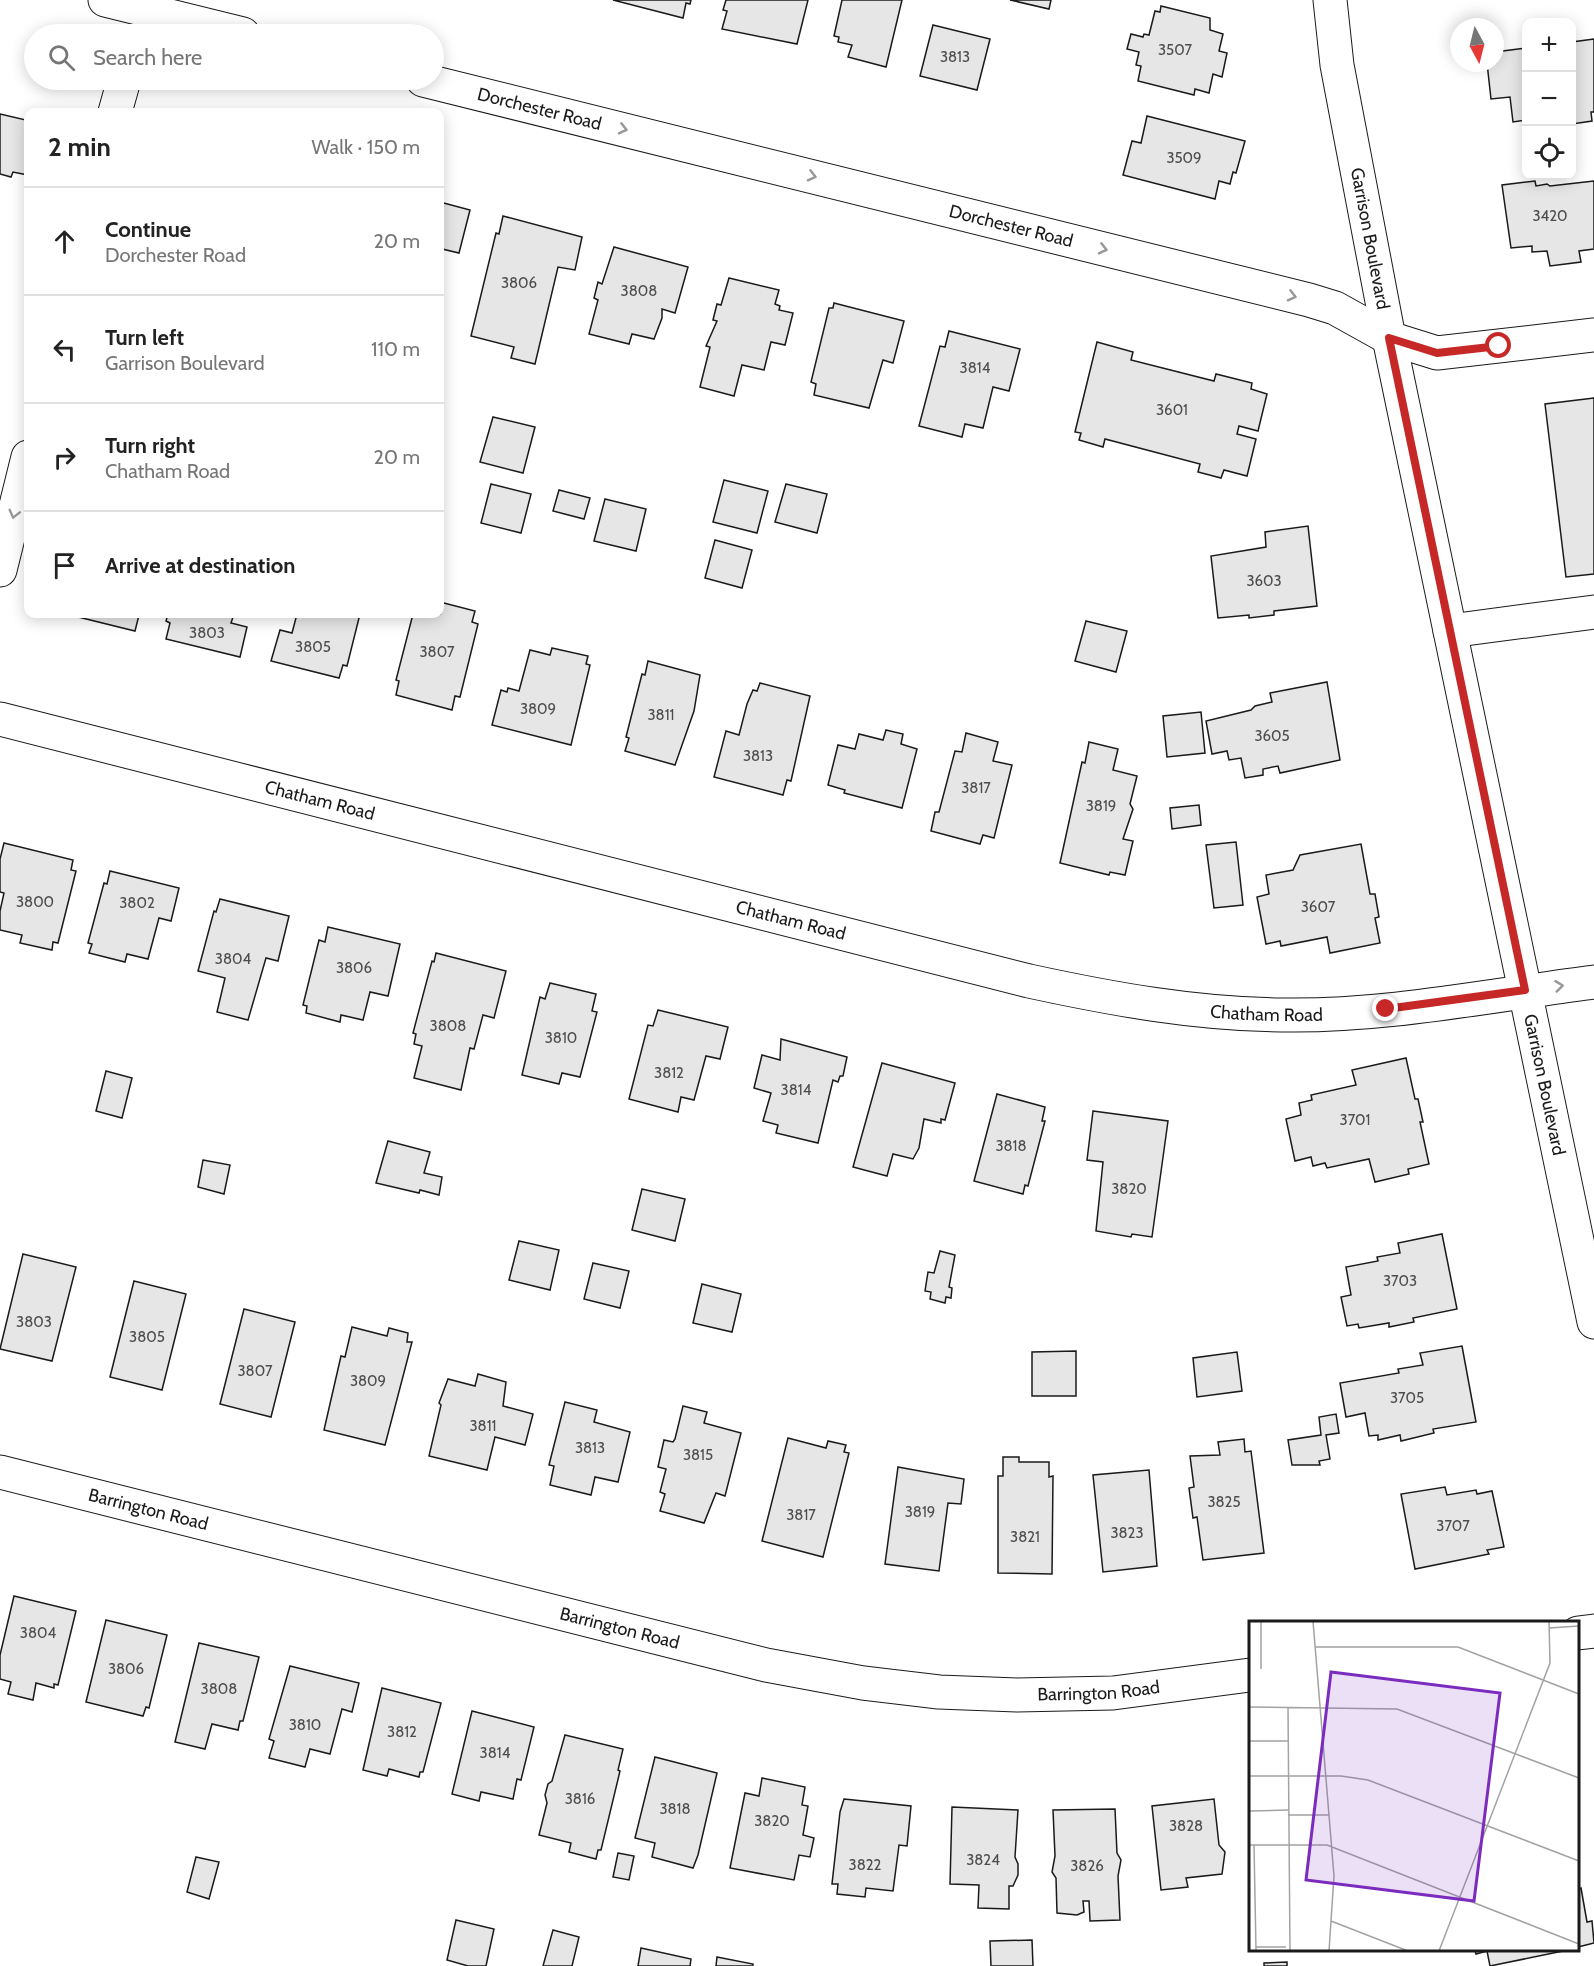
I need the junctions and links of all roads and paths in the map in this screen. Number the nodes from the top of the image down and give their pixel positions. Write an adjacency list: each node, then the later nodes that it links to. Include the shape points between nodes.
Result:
1 (105, 0): 3 (street)
2 (1330, 0): 9 (street, Garrison Boulevard, via 1337,64)
3 (140, 15): 4 (street)
4 (189, 24)
5 (444, 85): 9 (street, Dorchester Road, one-way to 9, via 1309,300 1335,308)
6 (122, 90): 7 (street)
7 (117, 108)
8 (1594, 335): 9 (street, Dorchester Road, via 1437,353)
9 (1389, 338): 13 (street, Garrison Boulevard)
10 (24, 473): 11 (street, one-way to 11)
11 (0, 570)
12 (1594, 612): 13 (street)
13 (1450, 631): 16 (street, Garrison Boulevard)
14 (0, 719): 16 (street, Chatham Road, via 1029,981 1133,1003 1283,1015 1386,1009)
15 (1594, 982): 16 (street, Chatham Road, one-way to 15)
16 (1525, 990): 17 (street, Garrison Boulevard)
17 (1594, 1322)
18 (0, 1472): 21 (street, Barrington Road, via 766,1665 863,1683 939,1692 1077,1694)
19 (1594, 1631): 20 (street)
20 (1579, 1633)
21 (1249, 1675)

